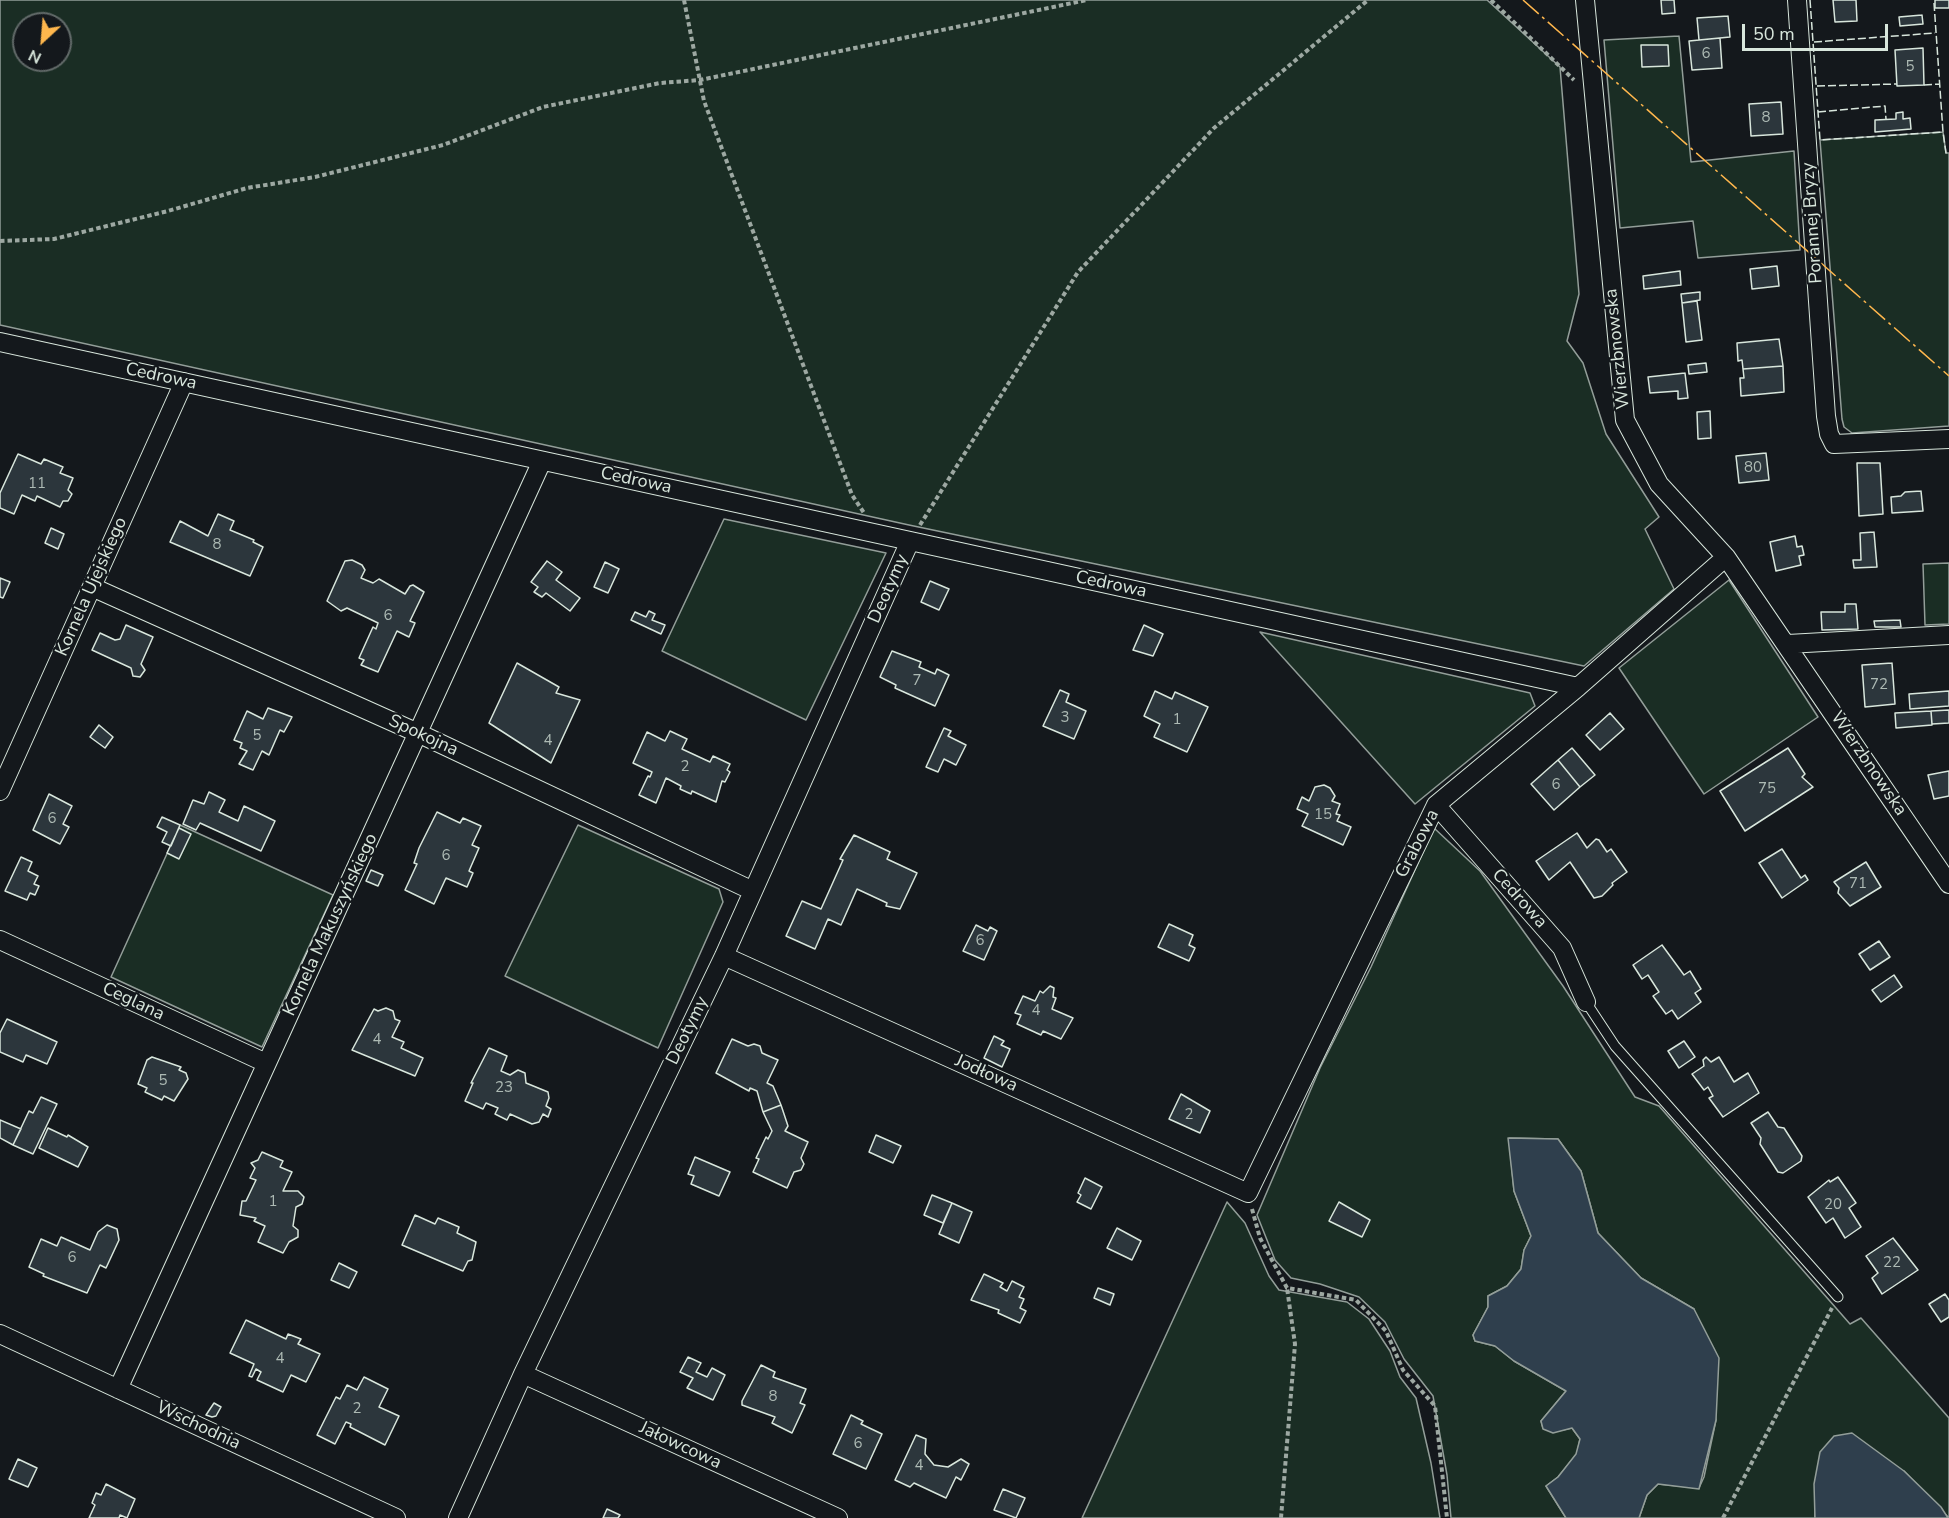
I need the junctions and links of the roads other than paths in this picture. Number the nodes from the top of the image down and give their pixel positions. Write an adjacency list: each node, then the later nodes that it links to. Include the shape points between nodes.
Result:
1 (1585, 0): 8 (street, Wierzbnowska, via 1625,420 1659,484)
2 (1797, 0): 5 (street, Porannej Bryzy, via 1826,416 1834,444)
3 (0, 342): 4 (street, Cedrowa)
4 (184, 382): 6 (street, Cedrowa); 9 (street, Kornela Ujejskiego)
5 (1949, 439)
6 (542, 461): 7 (street, Cedrowa); 13 (street, Kornela Makuszyńskiego)
7 (910, 541): 12 (street, Cedrowa); 17 (street, Deotymy)
8 (1726, 557): 11 (street, Wierzbnowska); 12 (street, Grabowa)
9 (92, 587): 13 (street, Spokojna); 14 (street, Kornela Ujejskiego)
10 (1949, 635): 11 (street)
11 (1788, 644): 16 (street, Wierzbnowska)
12 (1578, 687): 15 (street, Grabowa)
13 (420, 734): 17 (street, Spokojna); 21 (street, Kornela Makuszyńskiego)
14 (0, 792)
15 (1436, 805): 20 (street, Cedrowa, via 1562,948); 22 (street, Grabowa)
16 (1949, 884)
17 (753, 891): 19 (street, Deotymy)
18 (0, 940): 21 (street, Ceglana)
19 (724, 956): 22 (street, Jodłowa); 25 (street, Deotymy)
20 (1586, 1002): 23 (lane, via 1615,1046)
21 (266, 1064): 26 (street, Kornela Makuszyńskiego)
22 (1248, 1193)
23 (1838, 1297)
24 (0, 1334): 26 (street, Wschodnia)
25 (523, 1374): 28 (street, Deotymy); 29 (street, Jałowcowa)
26 (118, 1389): 27 (street, Wschodnia)
27 (396, 1518)
28 (458, 1518)
29 (838, 1518)

